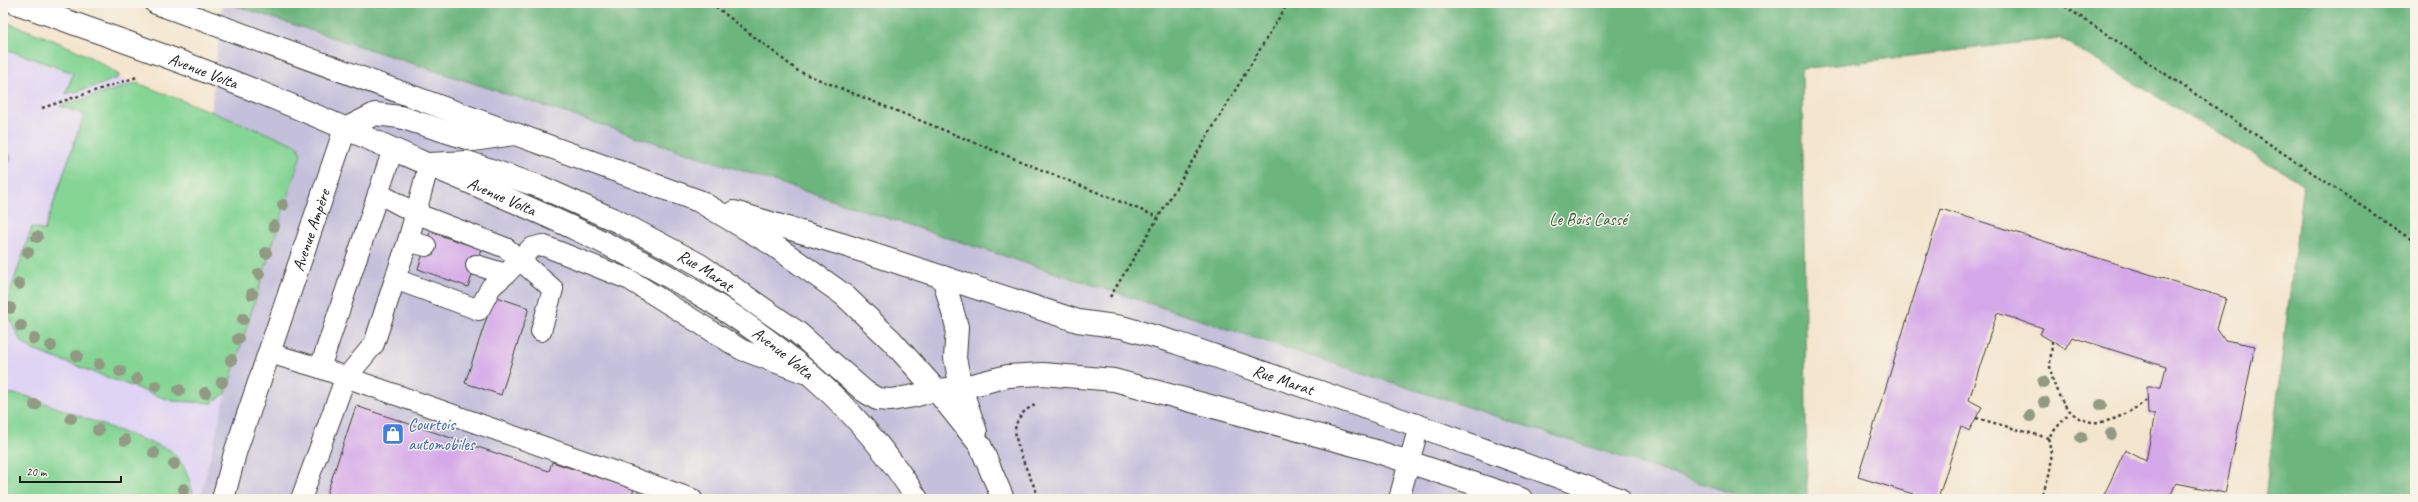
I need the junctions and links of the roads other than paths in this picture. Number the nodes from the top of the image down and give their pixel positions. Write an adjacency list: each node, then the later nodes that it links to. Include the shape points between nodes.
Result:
1 (16, 3): 3 (main road, Avenue Volta, via 229,80)
2 (156, 3): 4 (main road)
3 (345, 129): 4 (main road, via 375,114 400,117 473,140); 5 (main road, Avenue Volta); 16 (main road, Avenue Ampère)
4 (514, 134): 8 (main road)
5 (393, 149): 6 (main road, Avenue Volta); 7 (lane)
6 (429, 164): 9 (lane); 19 (main road, Avenue Volta, via 620,249 745,322); 21 (main road, Rue Marat, via 467,162 541,187 619,222 694,261 797,332 877,400 891,400)
7 (378, 193): 9 (lane); 17 (lane)
8 (699, 201): 13 (main road, Rue Marat); 21 (main road, via 772,244 844,295 892,341)
9 (415, 213): 10 (lane, via 506,248); 14 (lane, via 417,243)
10 (522, 260): 12 (lane); 15 (lane, via 553,290); 19 (lane, via 531,248 542,245 630,280 742,350)
11 (476, 265): 12 (lane)
12 (506, 274): 14 (lane, via 491,287 479,310)
13 (943, 278): 20 (main road, via 957,327 955,358); 22 (main road, Rue Marat, via 1078,321 1122,327 1177,343)
14 (395, 279): 18 (lane, via 374,344)
15 (541, 331)
16 (269, 353): 17 (lane); 25 (main road, Avenue Ampère, via 235,452)
17 (320, 368): 18 (lane)
18 (345, 378): 26 (lane); 27 (lane)
19 (816, 378): 28 (main road, Avenue Volta, via 871,435)
20 (961, 388): 21 (main road, Rue Marat); 23 (main road); 24 (main road, Rue Marat, via 1008,376 1043,374 1114,380)
21 (936, 390): 23 (main road)
22 (1419, 426): 24 (lane); 32 (main road, Rue Marat)
23 (980, 444): 29 (main road)
24 (1408, 462): 30 (lane); 31 (main road, Rue Marat)
25 (223, 499)
26 (301, 499)
27 (692, 499)
28 (917, 499)
29 (1003, 499)
30 (1399, 499)
31 (1521, 499)
32 (1619, 499)

